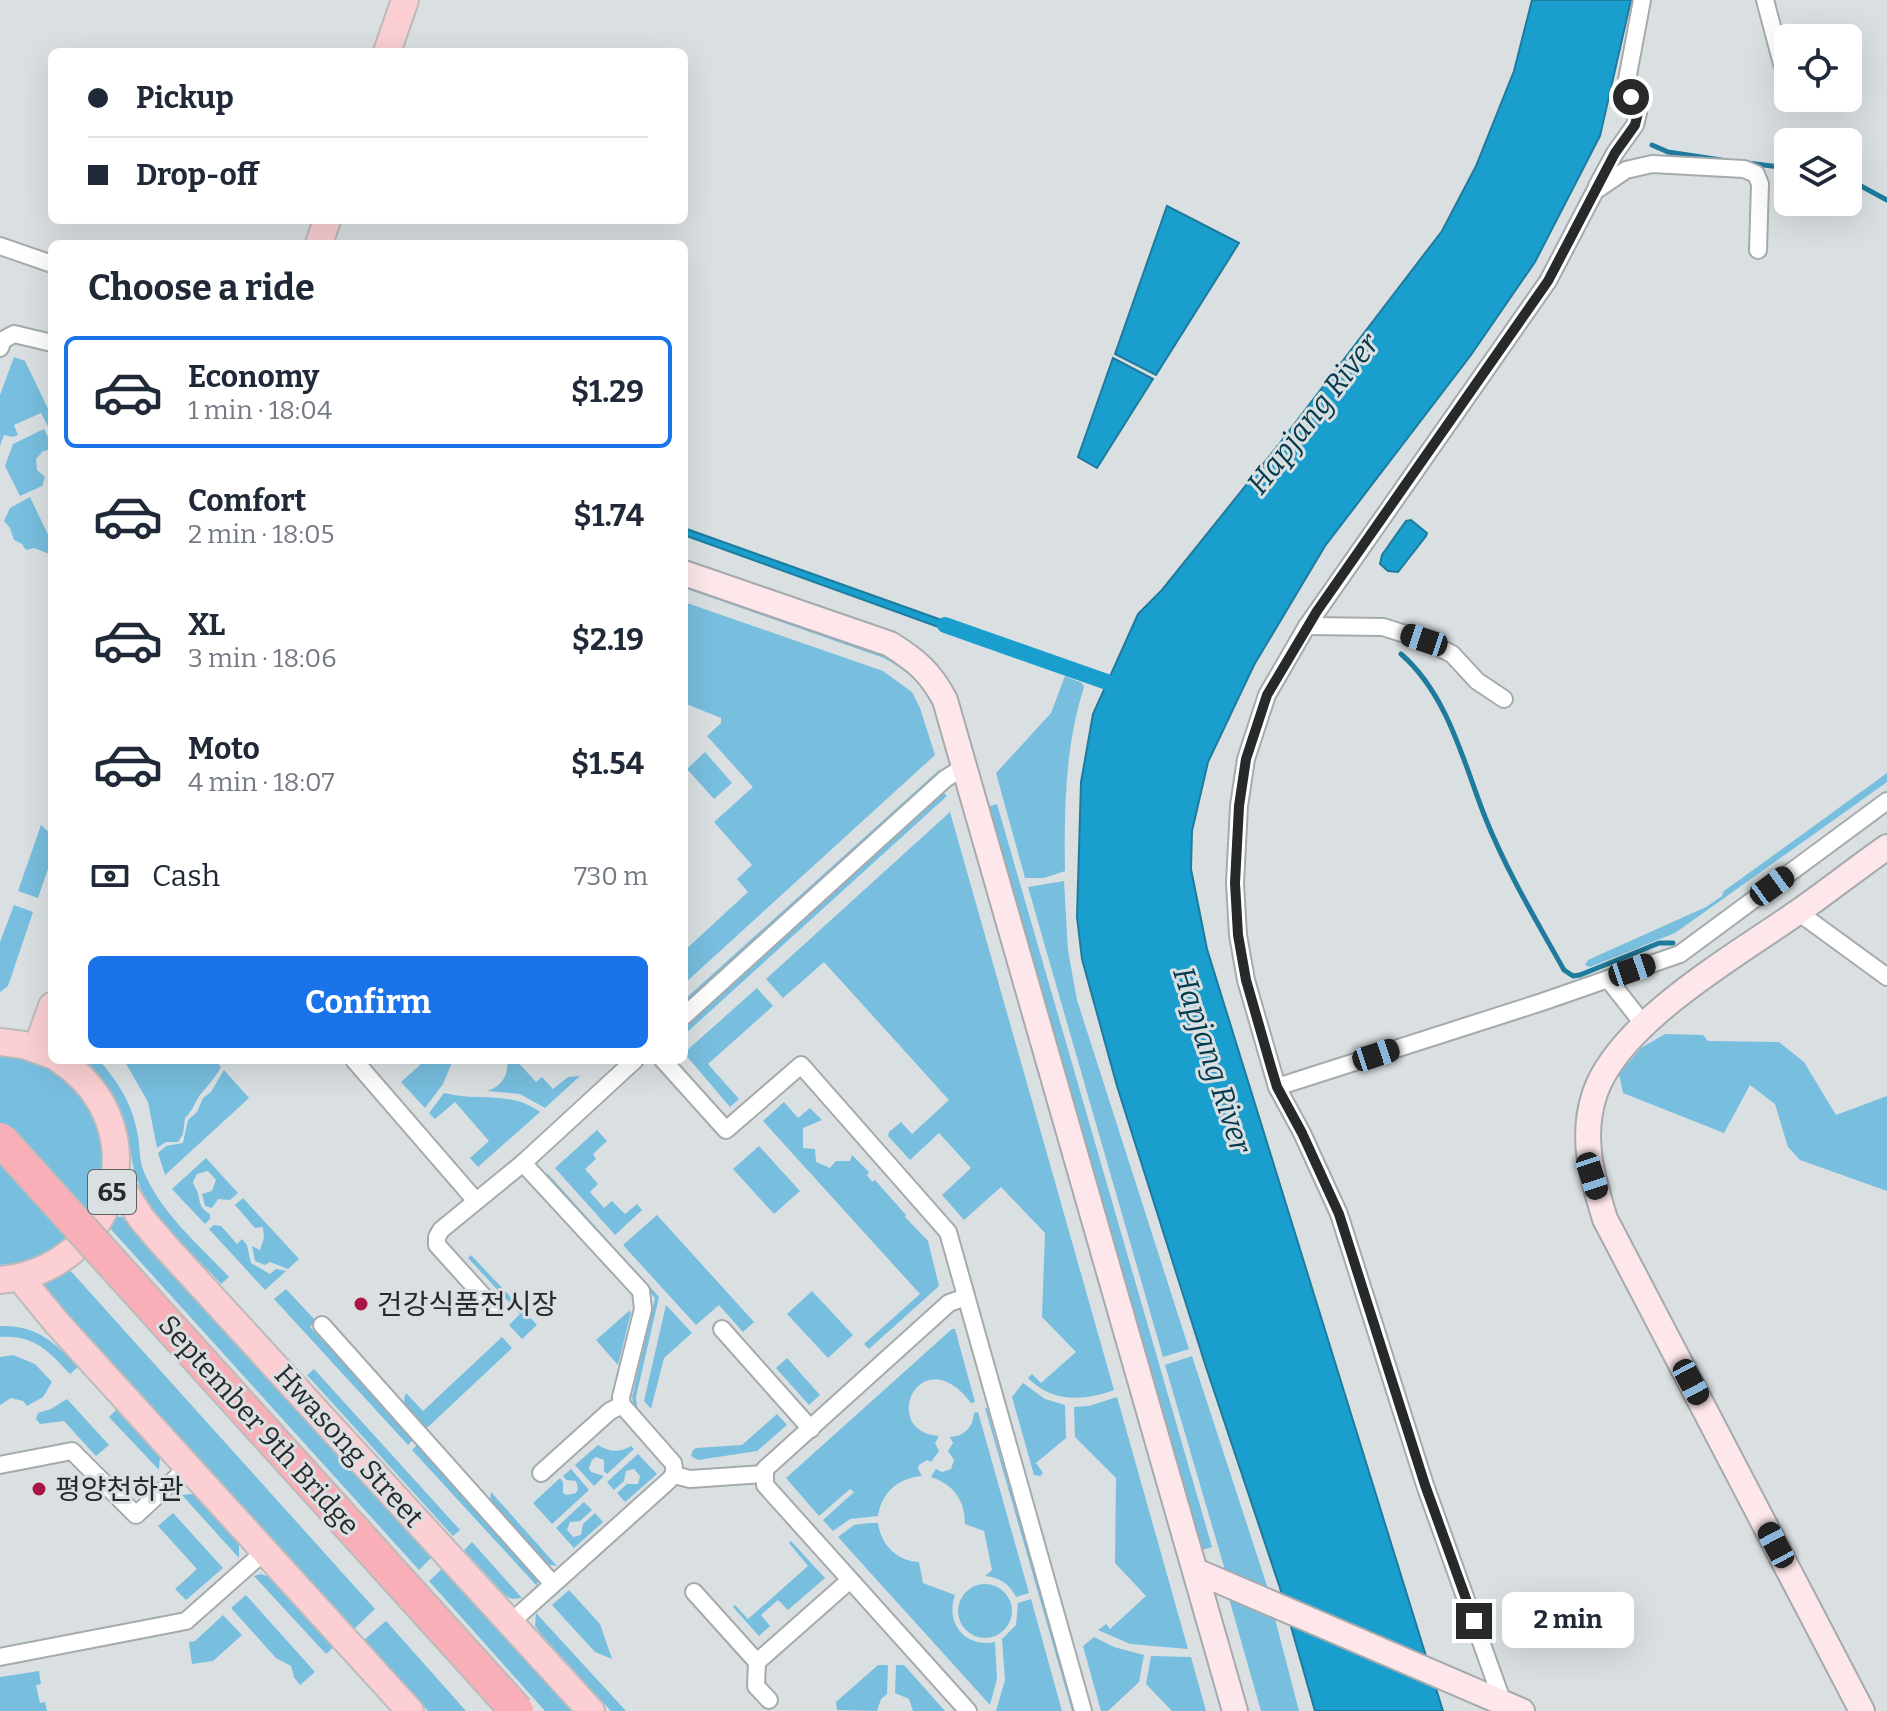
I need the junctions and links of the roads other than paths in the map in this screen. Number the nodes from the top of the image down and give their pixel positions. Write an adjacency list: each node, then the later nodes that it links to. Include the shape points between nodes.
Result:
1 (405, 0): 5 (main road)
2 (1642, 0): 6 (street, via 1627,80 1638,113)
3 (1765, 0): 4 (street)
4 (1774, 34)
5 (388, 48)
6 (1595, 191): 8 (street, via 1626,170 1652,164 1744,169 1756,174 1760,184); 13 (street, via 1548,281)
7 (0, 246): 9 (street)
8 (1758, 250)
9 (48, 263)
10 (48, 342): 11 (street, via 14,334)
11 (0, 348)
12 (688, 574): 15 (street, via 890,644 913,659 933,677 945,700)
13 (1307, 626): 14 (street, via 1383,627 1424,640 1452,654 1477,681); 29 (street, via 1256,722 1246,759 1235,857 1246,980)
14 (1504, 699)
15 (965, 766): 21 (street); 48 (street)
16 (1887, 801): 20 (street, via 1680,954)
17 (1887, 847): 18 (street)
18 (1798, 912): 19 (street); 22 (street, via 1690,986)
19 (1887, 977)
20 (1608, 979): 22 (street); 29 (street)
21 (688, 1012)
22 (1644, 1025): 64 (street, via 1611,1063 1595,1093 1587,1133 1605,1219)
23 (0, 1042): 24 (main road)
24 (48, 1054)
25 (65, 1064): 33 (main road, 65, via 102,1104 115,1142)
26 (357, 1064): 34 (street)
27 (631, 1064): 31 (street)
28 (667, 1064): 36 (street, via 726,1130 801,1065 941,1222)
29 (1277, 1087): 57 (street, via 1339,1214 1425,1485)
30 (0, 1139): 59 (highway, September 9th Bridge, bridge)
31 (523, 1163): 34 (street); 40 (street, via 641,1291 643,1309)
32 (0, 1166): 58 (highway, September 9th Bridge)
33 (115, 1176): 35 (main road, 65, via 108,1202 88,1237 57,1263); 52 (main road, Hwasong Street, via 157,1237)
34 (476, 1201): 37 (street, via 441,1230 437,1245)
35 (10, 1279): 43 (main road)
36 (966, 1297): 41 (street, via 949,1303); 62 (street)
37 (493, 1307)
38 (322, 1325): 50 (street)
39 (722, 1329): 41 (street)
40 (622, 1405): 44 (street); 46 (street, via 673,1463)
41 (811, 1429): 45 (street)
42 (0, 1465): 43 (street, via 72,1451 136,1515)
43 (188, 1467): 47 (main road)
44 (541, 1473)
45 (764, 1474): 46 (street, via 690,1479); 49 (street, via 765,1485)
46 (674, 1475): 50 (street)
47 (265, 1551): 53 (street, via 186,1621); 56 (main road)
48 (1196, 1571): 57 (street); 63 (street)
49 (850, 1580): 54 (street); 61 (street)
50 (553, 1584): 52 (street)
51 (694, 1592): 54 (street)
52 (510, 1623): 60 (main road, Hwasong Street)
53 (0, 1657)
54 (757, 1662): 55 (street, via 756,1686)
55 (769, 1700)
56 (399, 1707)
57 (1513, 1707)
58 (494, 1711)
59 (517, 1711)
60 (591, 1711)
61 (968, 1711)
62 (1083, 1711)
63 (1235, 1711)
64 (1862, 1711)

